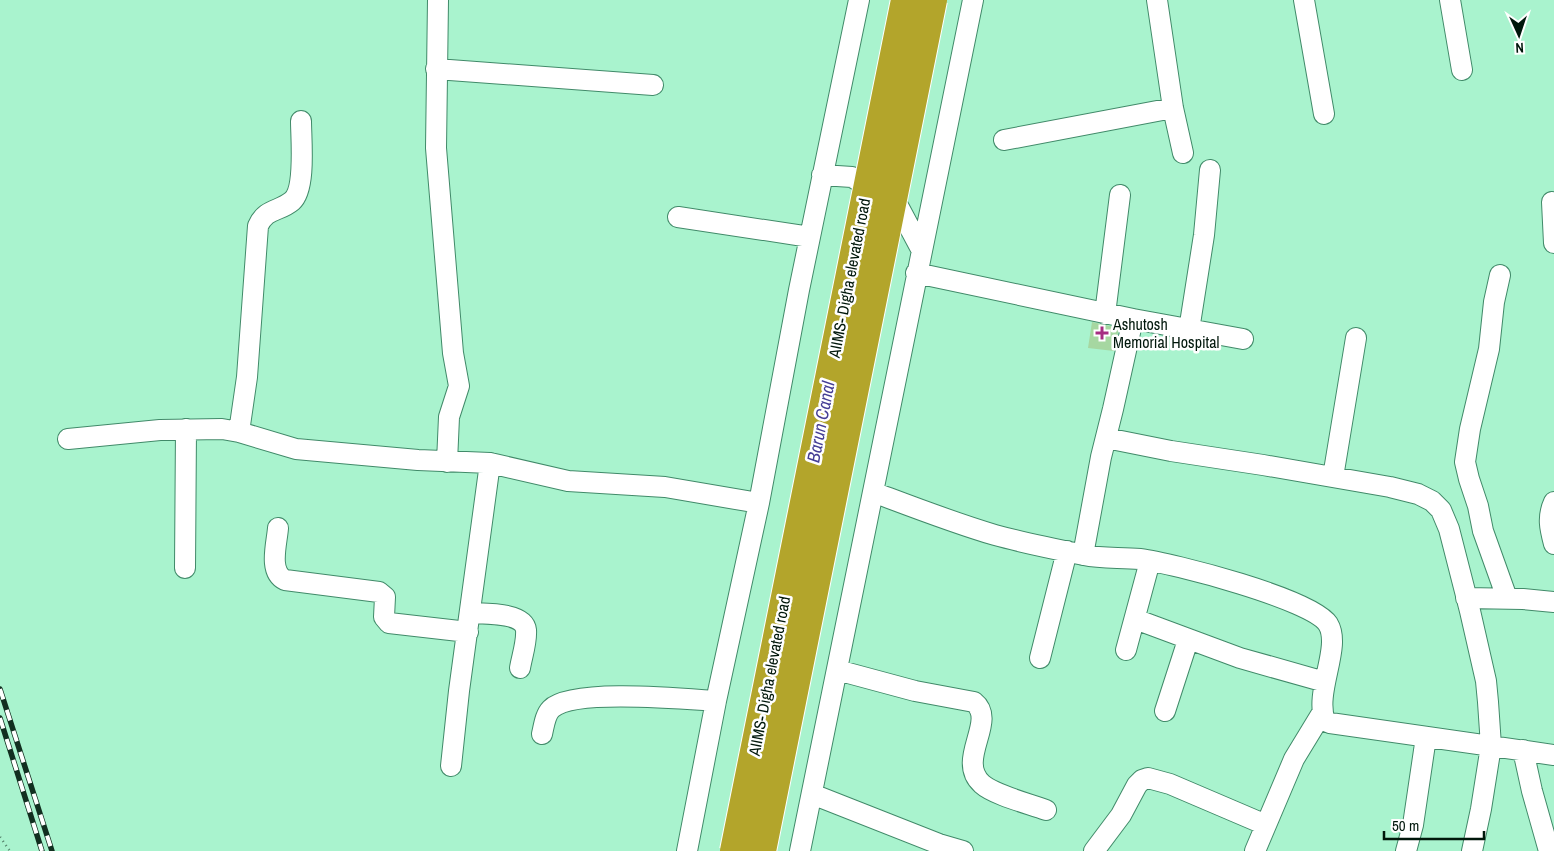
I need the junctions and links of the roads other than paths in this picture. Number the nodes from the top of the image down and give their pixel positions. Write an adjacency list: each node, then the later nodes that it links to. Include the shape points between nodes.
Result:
1 (438, 0): 9 (street)
2 (859, 0): 18 (street)
3 (905, 0): 71 (highway, AIIMS- Digha elevated road, bridge)
4 (933, 0): 72 (highway, AIIMS- Digha elevated road, bridge)
5 (1156, 0): 12 (street)
6 (1304, 0): 13 (street)
7 (1450, 0): 10 (street)
8 (973, 1): 24 (street)
9 (436, 69): 11 (street); 36 (street, via 436,148 453,353 459,386 449,417)
10 (1462, 70)
11 (653, 86)
12 (1173, 108): 15 (street); 16 (street)
13 (1324, 114)
14 (301, 121): 33 (street, via 298,193 286,205 267,213 258,226 247,377)
15 (1004, 140)
16 (1183, 153)
17 (1210, 170): 29 (street)
18 (822, 175): 22 (street); 24 (street, bridge, via 852,178 897,204)
19 (1120, 195): 27 (street)
20 (1552, 202): 23 (street)
21 (678, 218): 22 (street)
22 (810, 236): 41 (street)
23 (1554, 243)
24 (921, 249): 25 (street)
25 (916, 273): 27 (street); 39 (street)
26 (1500, 275): 48 (street, via 1489,349 1465,456 1483,531)
27 (1105, 314): 28 (street)
28 (1132, 319): 29 (street); 34 (street)
29 (1190, 330): 31 (street)
30 (1356, 338): 38 (street)
31 (1242, 339)
32 (186, 429): 33 (street); 35 (street); 46 (street)
33 (239, 432): 36 (street, via 296,449)
34 (1106, 438): 38 (street); 44 (street, via 1094,493)
35 (68, 439)
36 (447, 462): 37 (street)
37 (490, 463): 41 (street, via 568,481 665,487); 51 (street)
38 (1333, 477): 47 (street, via 1390,487 1432,501 1441,510 1449,529)
39 (873, 492): 44 (street, via 996,535); 56 (street)
40 (1554, 502): 43 (street, via 1549,524)
41 (759, 503): 58 (street)
42 (278, 528): 51 (street, via 276,571 285,580 379,592 385,597 384,618 389,622)
43 (1554, 544)
44 (1075, 553): 45 (street); 54 (street)
45 (1150, 561): 50 (street); 57 (street, via 1198,571 1258,590 1320,616 1328,623 1332,643)
46 (185, 568)
47 (1466, 598): 48 (street); 63 (street, via 1486,681)
48 (1507, 598): 49 (street)
49 (1554, 602)
50 (1135, 620): 52 (street); 53 (street)
51 (469, 623): 55 (street, via 502,616 523,622 526,631); 66 (street)
52 (1188, 640): 57 (street); 59 (street)
53 (1126, 650)
54 (1040, 658)
55 (520, 668)
56 (837, 670): 67 (street); 68 (street, via 915,691 974,702 979,706 982,721 972,757 978,780 992,790)
57 (1325, 682): 60 (street)
58 (716, 701): 61 (street, via 624,696 573,700 550,710); 70 (street)
59 (1165, 711)
60 (1322, 712): 62 (street, via 1325,721 1330,723); 69 (street, via 1294,759)
61 (542, 734)
62 (1426, 737): 63 (street); 77 (street)
63 (1490, 746): 64 (street); 78 (street)
64 (1523, 750): 65 (street); 79 (street)
65 (1554, 755)
66 (451, 766)
67 (812, 794): 73 (street); 74 (street)
68 (1046, 810)
69 (1266, 825): 75 (street, via 1170,784 1148,778 1137,785 1121,816); 76 (street)
70 (687, 851)
71 (734, 851)
72 (762, 851)
73 (800, 851)
74 (963, 851)
75 (1094, 851)
76 (1256, 851)
77 (1406, 851)
78 (1472, 851)
79 (1549, 851)

